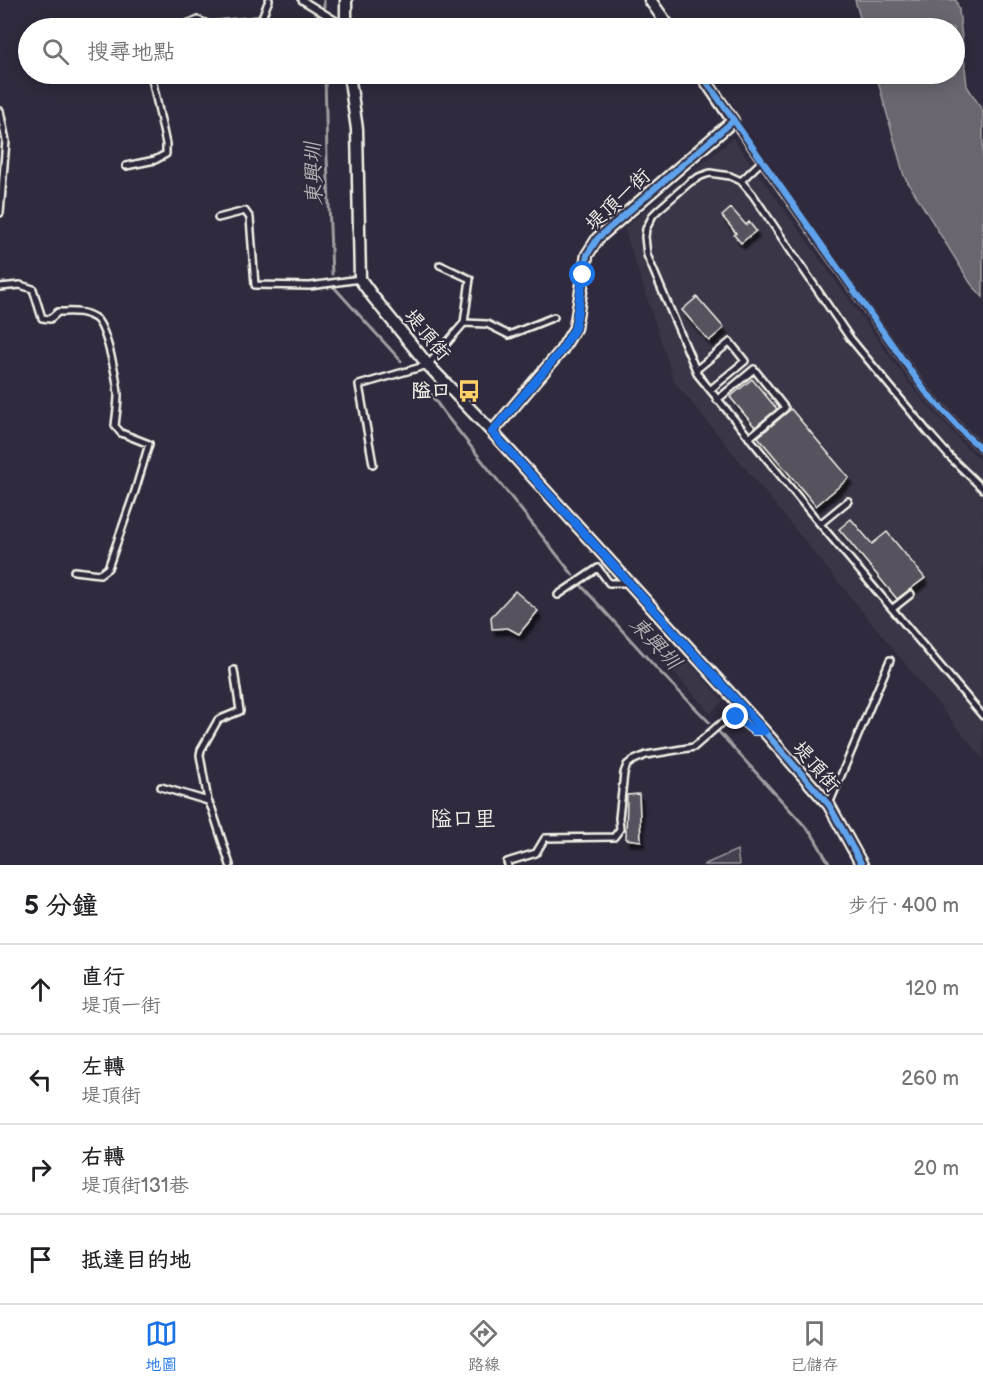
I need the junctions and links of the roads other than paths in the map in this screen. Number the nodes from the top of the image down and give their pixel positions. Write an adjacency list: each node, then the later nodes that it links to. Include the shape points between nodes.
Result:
1 (269, 0): 5 (lane)
2 (302, 0): 6 (lane)
3 (346, 0): 7 (street)
4 (650, 0): 8 (street)
5 (262, 18)
6 (330, 18)
7 (346, 18)
8 (663, 18)
9 (153, 84): 15 (lane, via 166,154)
10 (350, 84): 20 (street, via 357,129)
11 (708, 84): 13 (street)
12 (0, 111): 17 (lane, via 6,141)
13 (733, 121): 14 (lane); 28 (street, 堤頂一街, via 598,238 587,255 575,328 561,351)
14 (762, 161): 16 (lane); 30 (lane, via 925,391)
15 (126, 166)
16 (741, 182): 25 (lane, via 710,173 690,182 658,210 645,237 647,255); 32 (lane, via 850,338 950,458)
17 (0, 213)
18 (218, 218): 20 (lane, via 245,211 250,218 255,285 310,286)
19 (440, 266): 23 (lane, via 470,279)
20 (360, 279): 24 (street, 堤頂街)
21 (0, 287): 35 (lane, via 20,285 33,289 42,318 79,311 96,318 113,366 118,407 115,426 121,433 149,444 108,568 100,574)
22 (554, 317): 23 (lane, via 509,335 487,324)
23 (464, 323): 24 (lane)
24 (428, 365): 28 (street, 堤頂街); 31 (lane, via 359,385)
25 (696, 370): 26 (lane); 26 (lane, via 730,342 745,361)
26 (710, 390): 27 (lane)
27 (717, 400): 29 (lane); 29 (lane, via 753,369 785,408)
28 (492, 432): 36 (street, 堤頂街)
29 (749, 438): 34 (lane)
30 (983, 450)
31 (373, 464)
32 (983, 489)
33 (848, 501): 34 (lane)
34 (820, 524): 39 (lane)
35 (74, 571)
36 (628, 583): 38 (lane, via 609,583 598,568); 43 (street, 堤頂街)
37 (911, 594): 39 (lane)
38 (558, 596)
39 (892, 609): 42 (lane)
40 (890, 660): 46 (lane)
41 (234, 670): 45 (lane, via 240,711 218,720 201,750)
42 (983, 716)
43 (764, 731): 46 (street, 堤頂街); 48 (lane, via 754,731 736,717 729,718 694,747 632,761 624,773 620,829 614,837 545,838 536,853 507,862)
44 (162, 787): 45 (lane)
45 (208, 801): 47 (lane)
46 (829, 806): 49 (street, 堤頂街)
47 (230, 865)
48 (508, 865)
49 (862, 865)

